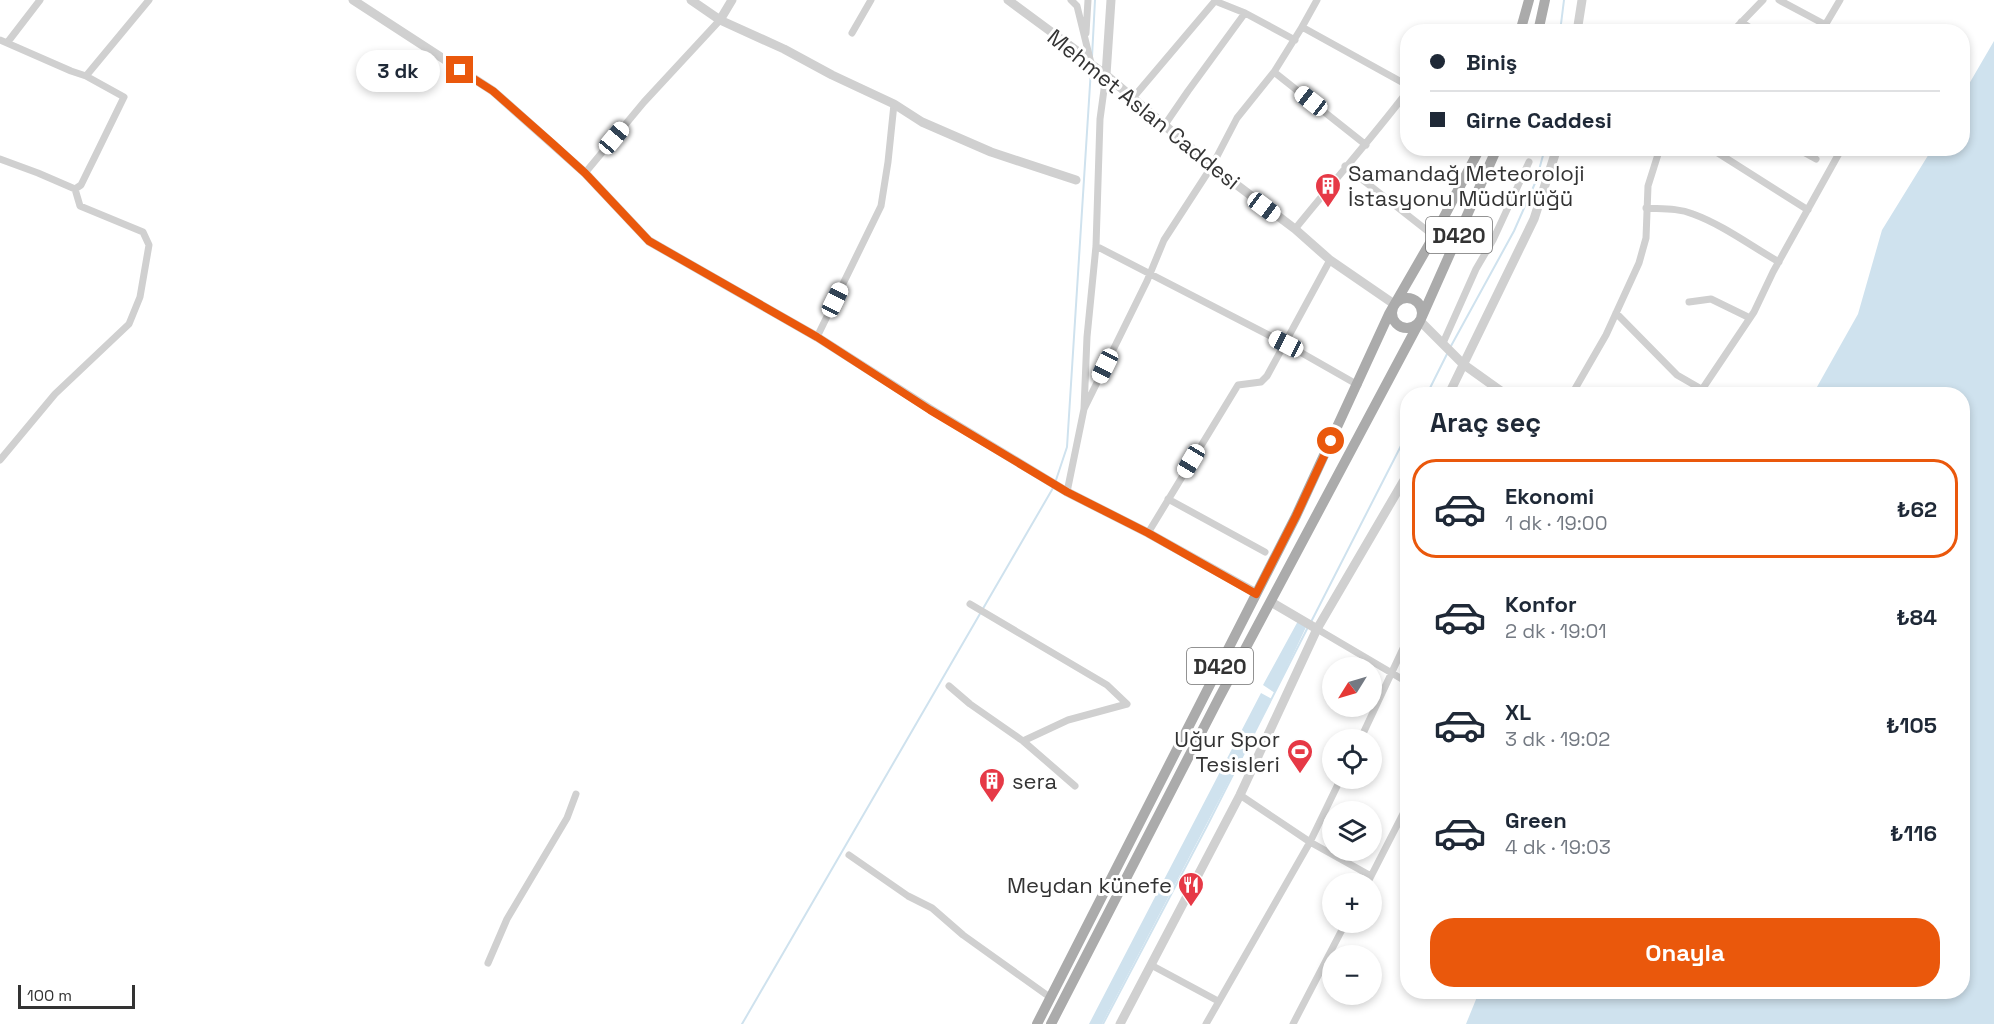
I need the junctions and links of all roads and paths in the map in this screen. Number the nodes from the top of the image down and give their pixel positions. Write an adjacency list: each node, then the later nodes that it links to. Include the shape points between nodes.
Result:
1 (40, 0): 29 (street)
2 (149, 0): 34 (street)
3 (353, 0): 53 (street, via 493,91)
4 (691, 0): 20 (street)
5 (732, 0): 20 (street)
6 (871, 0): 27 (street)
7 (1008, 0): 31 (street, Mehmet Aslan Caddesi)
8 (1071, 0): 30 (street, via 1077,6)
9 (1088, 0): 30 (street)
10 (1111, 0): 33 (street)
11 (1214, 0): 19 (street); 36 (street)
12 (1317, 0): 26 (street)
13 (1529, 0): 22 (main road)
14 (1545, 0): 23 (main road)
15 (1582, 0): 24 (street)
16 (1763, 0): 21 (street)
17 (1779, 0): 18 (street, via 1824,24)
18 (1840, 0)
19 (1245, 13): 28 (street); 39 (street)
20 (720, 20): 38 (street); 53 (street)
21 (1741, 22): 25 (street)
22 (1522, 24)
23 (1540, 24)
24 (1578, 24)
25 (1744, 24)
26 (1302, 27): 28 (street); 35 (street)
27 (852, 33)
28 (1295, 40): 32 (street)
29 (4, 42): 34 (street)
30 (1086, 42): 31 (street)
31 (1092, 65): 33 (street, Mehmet Aslan Caddesi)
32 (1274, 72): 40 (street); 51 (street, via 1237,118)
33 (1106, 75): 36 (street, Mehmet Aslan Caddesi); 60 (street, via 1100,118)
34 (86, 76): 55 (street, via 124,97 81,185)
35 (1400, 81)
36 (1132, 99): 39 (street, Mehmet Aslan Caddesi)
37 (1400, 101): 40 (street)
38 (894, 104): 54 (street, via 922,122 991,152); 69 (street, via 881,206)
39 (1164, 126): 51 (street, Mehmet Aslan Caddesi)
40 (1366, 145): 52 (street)
41 (1476, 156): 59 (main road, D420)
42 (1493, 156): 68 (main road, D420)
43 (1554, 156): 72 (street, via 1534,219)
44 (1657, 156): 56 (street, via 1648,186)
45 (1723, 156): 57 (street)
46 (1811, 156): 49 (street)
47 (1838, 156): 57 (street)
48 (0, 159): 55 (street)
49 (1816, 159)
50 (1529, 162): 70 (street)
51 (1212, 166): 58 (street, Mehmet Aslan Caddesi); 63 (street, via 1164,240)
52 (1345, 166): 58 (street); 59 (street)
53 (585, 173): 69 (street, via 649,241)
54 (1076, 180)
55 (75, 189): 80 (street, via 80,206 143,232 149,245 140,297 129,324 55,394)
56 (1647, 208): 62 (street, via 1693,214); 66 (street, via 1646,238 1639,263)
57 (1808, 210): 62 (street)
58 (1295, 229): 61 (street, Mehmet Aslan Caddesi)
59 (1434, 236): 65 (main road, D420)
60 (1096, 246): 63 (street); 79 (street)
61 (1330, 260): 65 (street, Mehmet Aslan Caddesi); 71 (street)
62 (1779, 262): 67 (street)
63 (1150, 273): 71 (street); 79 (street)
64 (1689, 302): 67 (street, via 1711,299)
65 (1394, 304): 68 (main road, via 1401,298 1415,300 1421,307); 68 (main road, via 1392,318 1398,326 1412,327); 73 (main road, D420)
66 (1616, 313): 76 (street); 77 (street)
67 (1750, 318): 78 (street)
68 (1420, 321): 70 (street); 87 (main road, D420)
69 (817, 337): 82 (street)
70 (1443, 343): 72 (street)
71 (1286, 344): 73 (street); 83 (street, via 1263,382 1238,386)
72 (1464, 364): 74 (street); 75 (street)
73 (1358, 385): 86 (main road, D420)
74 (1452, 387)
75 (1495, 387)
76 (1576, 387)
77 (1694, 387)
78 (1704, 387)
79 (1084, 409): 82 (street)
80 (0, 460)
81 (1400, 487): 89 (street)
82 (1067, 492): 84 (street)
83 (1168, 499): 84 (street); 85 (street)
84 (1148, 533): 86 (street)
85 (1265, 552)
86 (1256, 594): 108 (main road, D420)
87 (1271, 602): 89 (street); 111 (main road, D420)
88 (970, 604): 95 (street, via 1107,685 1127,704 1068,720)
89 (1317, 629): 91 (street); 99 (street)
90 (1400, 655): 91 (street)
91 (1392, 673): 92 (street); 94 (street)
92 (1400, 678)
93 (949, 686): 95 (street)
94 (1365, 729)
95 (1023, 741): 96 (street)
96 (1075, 786)
97 (1336, 789): 101 (street)
98 (576, 794): 106 (street, via 567,818 507,919)
99 (1240, 795): 101 (street); 107 (street)
100 (1400, 820): 104 (street)
101 (1310, 842): 103 (street); 109 (street)
102 (849, 855): 108 (street, via 932,908)
103 (1366, 873)
104 (1373, 873)
105 (1340, 933): 114 (street)
106 (488, 963)
107 (1151, 965): 109 (street); 112 (street)
108 (1051, 998): 110 (main road, D420)
109 (1218, 1001): 113 (street)
110 (1037, 1024)
111 (1051, 1024)
112 (1120, 1024)
113 (1206, 1024)
114 (1293, 1024)

